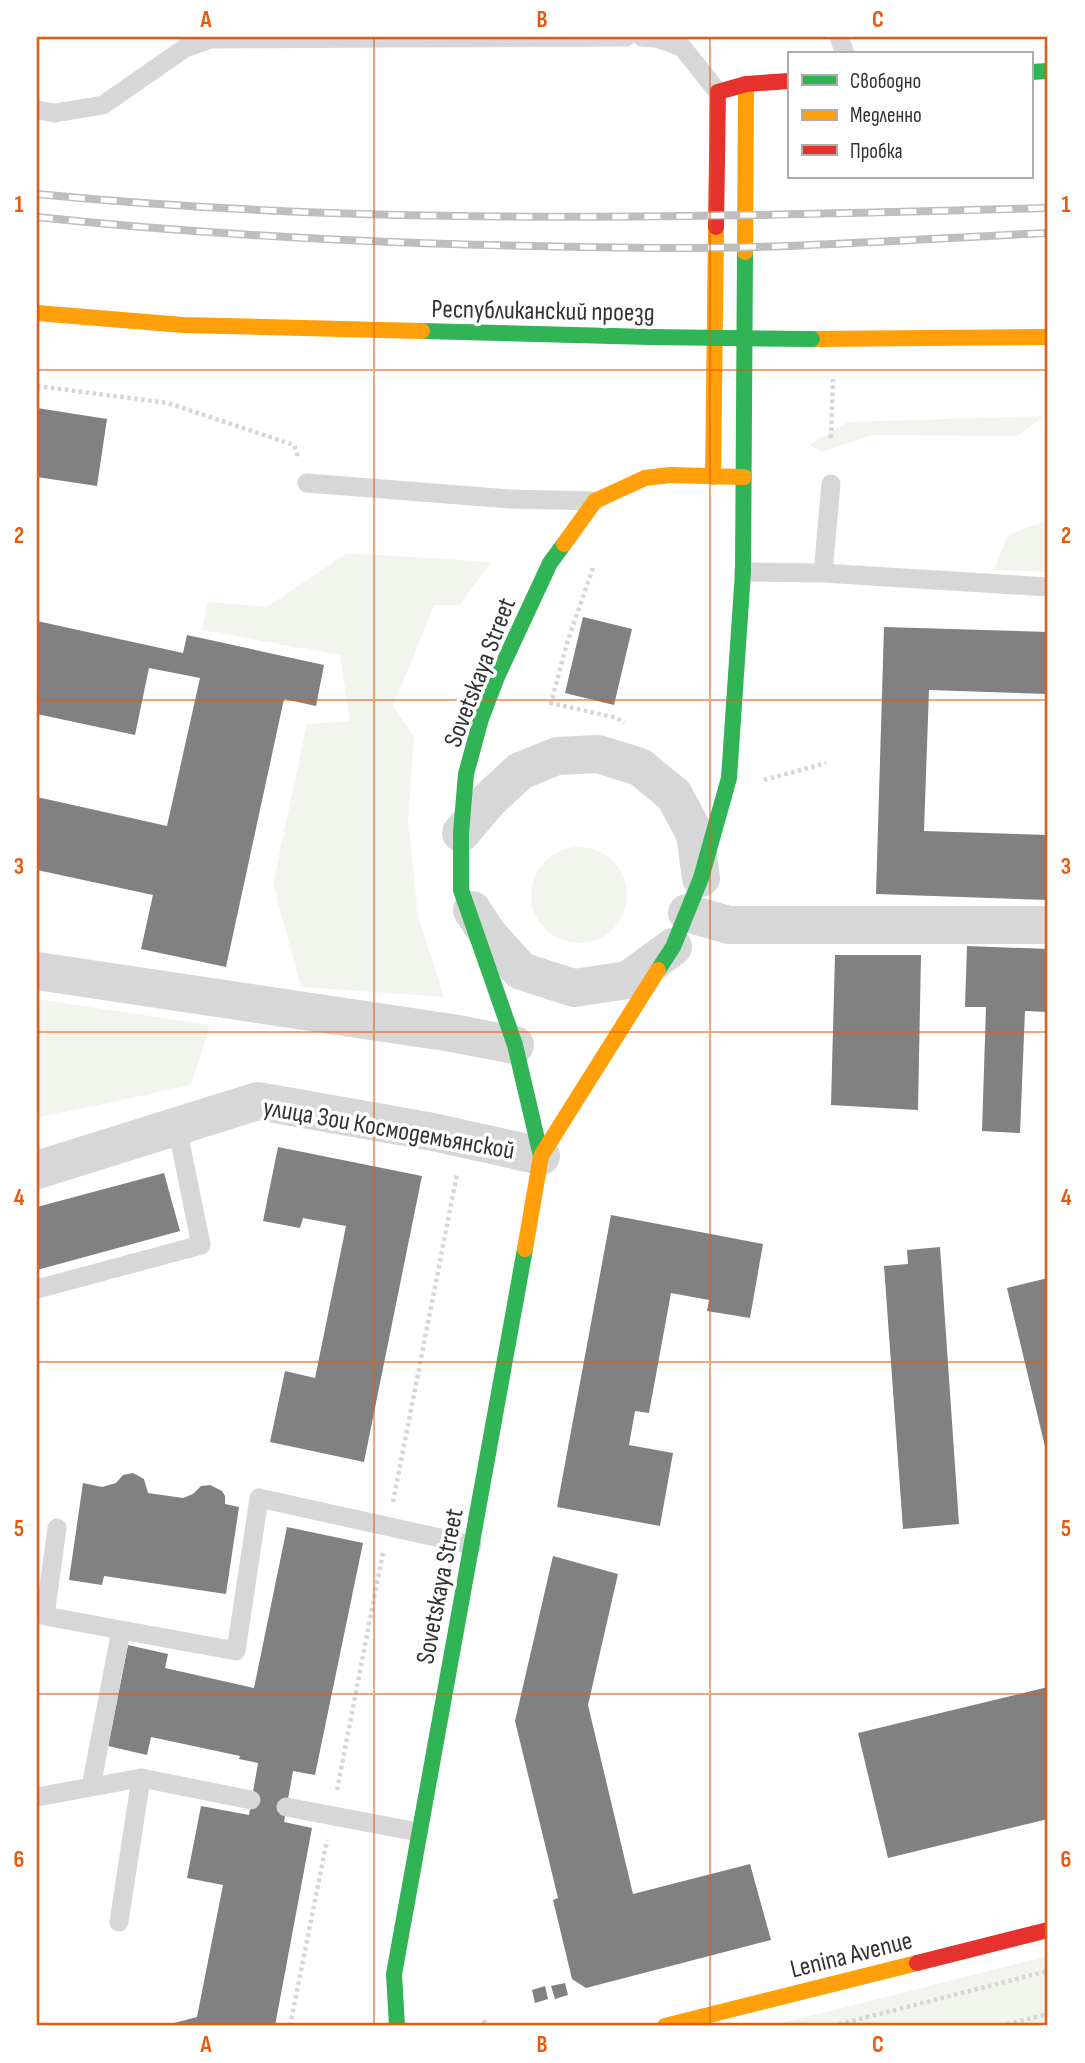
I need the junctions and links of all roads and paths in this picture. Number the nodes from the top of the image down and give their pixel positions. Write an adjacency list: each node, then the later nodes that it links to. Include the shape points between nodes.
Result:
1 (626, 37): 3 (lane)
2 (652, 37): 6 (lane, via 682,47)
3 (220, 38): 7 (lane, via 185,48 103,105 55,113)
4 (788, 81): 5 (street)
5 (746, 84): 6 (street); 14 (street, Sovetskaya Street)
6 (718, 92): 13 (street)
7 (37, 110)
8 (37, 313): 9 (street, Республиканский проезд, bridge, via 183,326 649,337)
9 (1048, 337)
10 (833, 379): 12 (path)
11 (37, 386): 15 (path, via 168,403 295,445)
12 (831, 438)
13 (713, 477): 14 (street, Sovetskaya Street); 17 (street, Sovetskaya Street, via 645,478)
14 (744, 477): 19 (street, Sovetskaya Street)
15 (307, 483): 17 (lane)
16 (831, 484): 20 (lane)
17 (595, 501): 25 (street, Sovetskaya Street, via 550,562 497,677 466,774)
18 (593, 567): 22 (path)
19 (743, 572): 20 (lane); 26 (street, Sovetskaya Street, via 729,778)
20 (823, 573): 21 (lane)
21 (1048, 587)
22 (551, 703)
23 (826, 763): 24 (path)
24 (760, 781)
25 (461, 833): 26 (street, via 520,771 557,756 598,754 640,767 674,795 695,834); 27 (street, Sovetskaya Street)
26 (701, 878): 29 (street, Sovetskaya Street)
27 (461, 890): 29 (street, via 486,933 521,971 574,988 628,980); 31 (street, Sovetskaya Street)
28 (1048, 925): 29 (street, via 729,925)
29 (680, 930): 34 (street, Sovetskaya Street)
30 (37, 971): 31 (street)
31 (515, 1045): 34 (street, Sovetskaya Street)
32 (177, 1127): 33 (street, улица Зои Космодемьянской, via 258,1101); 35 (street, улица Зои Космодемьянской); 36 (lane, via 201,1245)
33 (464, 1138): 34 (street, улица Зои Космодемьянской); 37 (path)
34 (541, 1156): 39 (street, Sovetskaya Street)
35 (37, 1171)
36 (37, 1289)
37 (388, 1527): 39 (lane); 40 (lane, via 259,1498 236,1651); 46 (path)
38 (57, 1528): 40 (lane, via 45,1616)
39 (472, 1545): 47 (street, Sovetskaya Street)
40 (121, 1630): 42 (lane)
41 (141, 1779): 42 (lane); 44 (lane); 48 (lane)
42 (91, 1787): 43 (lane)
43 (37, 1797)
44 (251, 1800)
45 (286, 1807): 46 (lane)
46 (332, 1815): 47 (lane); 52 (path)
47 (418, 1832): 53 (street, Sovetskaya Street, via 394,1974)
48 (119, 1922)
49 (1048, 1930): 56 (street, Lenina Avenue)
50 (1048, 1971): 57 (path)
51 (1048, 2014): 58 (path)
52 (290, 2026)
53 (397, 2026)
54 (476, 2026): 55 (path, via 485,2022)
55 (488, 2026)
56 (665, 2026)
57 (832, 2026)
58 (1000, 2026)

